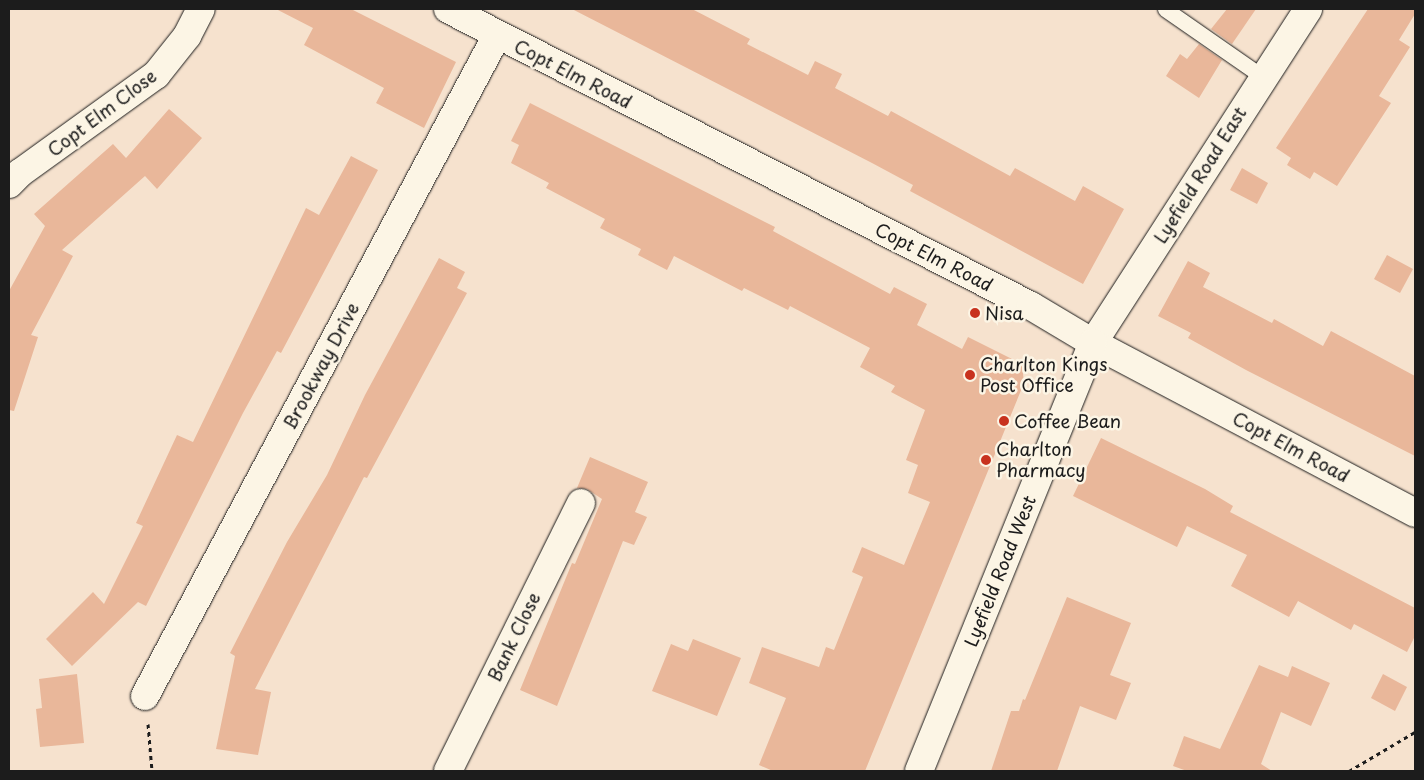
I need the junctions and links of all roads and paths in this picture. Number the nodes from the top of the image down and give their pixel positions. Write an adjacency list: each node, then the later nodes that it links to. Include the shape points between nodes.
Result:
1 (201, 9): 7 (street, Copt Elm Close, via 187,36 156,75)
2 (448, 9): 5 (street, Copt Elm Road)
3 (1165, 9): 6 (lane)
4 (1308, 9): 6 (street, Lyefield Road East)
5 (497, 35): 8 (street, Copt Elm Road, via 1032,306); 11 (street, Brookway Drive)
6 (1263, 77): 8 (street, Lyefield Road East)
7 (9, 184)
8 (1093, 342): 10 (street, Copt Elm Road); 15 (street, Lyefield Road West)
9 (581, 503): 14 (street, Bank Close)
10 (1415, 514)
11 (145, 696): 13 (path)
12 (1415, 732): 16 (path)
13 (152, 771)
14 (448, 771)
15 (919, 771)
16 (1349, 771)

